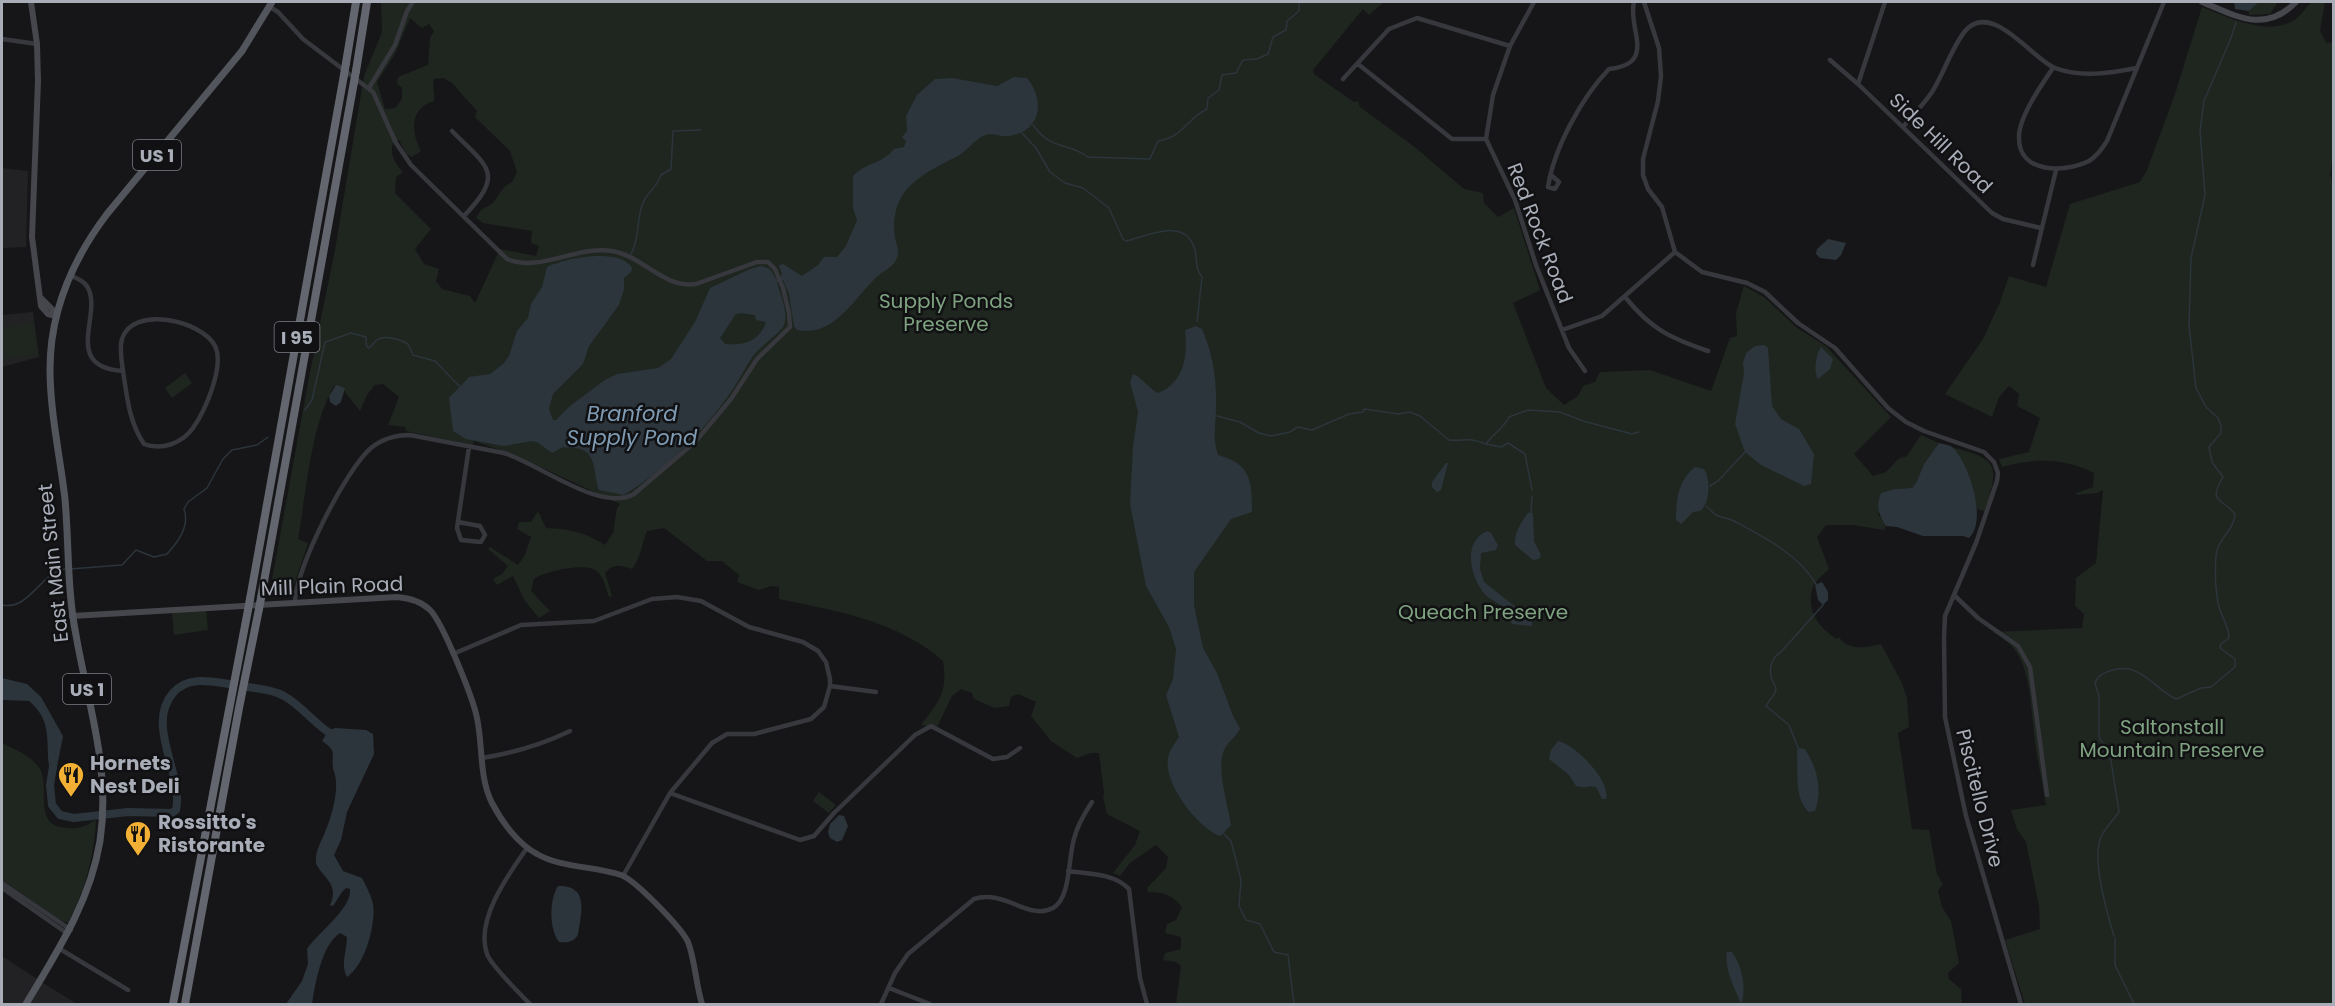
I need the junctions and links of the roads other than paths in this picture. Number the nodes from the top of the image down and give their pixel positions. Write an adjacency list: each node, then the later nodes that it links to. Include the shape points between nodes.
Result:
1 (31, 2): 14 (street)
2 (356, 2): 64 (highway, I 95, bridge)
3 (367, 2): 62 (highway, I 95, bridge)
4 (413, 2): 22 (street, via 391,52)
5 (1534, 2): 15 (street)
6 (1634, 2): 27 (street, via 1638,37 1631,63 1609,69 1594,84 1562,142)
7 (1644, 2): 30 (street, via 1659,48 1661,76 1643,175 1662,207)
8 (1885, 2): 21 (street)
9 (2164, 2): 19 (street)
10 (2202, 2): 11 (street, via 2240,18 2258,20 2283,13)
11 (2296, 2)
12 (271, 4): 22 (street, via 304,40); 32 (main road, US 1, via 236,60 107,214)
13 (2, 39): 14 (street)
14 (37, 44): 34 (street, via 32,220 41,298)
15 (1510, 46): 17 (street, via 1418,18 1389,29); 25 (street, via 1493,95)
16 (1830, 60): 21 (street, Side Hill Road)
17 (1358, 64): 20 (street); 25 (street, via 1452,139)
18 (2053, 68): 19 (street, via 2092,75); 23 (street, via 2022,40 1991,21 1980,20 1965,31 1930,93); 26 (street, via 2018,136 2024,156 2047,170)
19 (2137, 68): 26 (street, via 2098,154)
20 (1343, 79)
21 (1858, 84): 23 (street, Side Hill Road)
22 (369, 88): 28 (street, via 407,160)
23 (1903, 128): 29 (street, Side Hill Road, via 1992,213)
24 (452, 131): 28 (street, via 482,160 488,177 485,192)
25 (1486, 139): 35 (street, Red Rock Road, via 1515,200)
26 (2056, 170): 29 (street)
27 (1551, 175)
28 (464, 216): 39 (street, via 503,256 520,264 579,252 611,251 686,285 765,261 772,264 779,279 789,313 789,329 757,359 700,437 624,499 609,498 561,481 512,455)
29 (2042, 228): 31 (street)
30 (1675, 252): 33 (street); 41 (street, Piscitello Drive, via 1702,272 1747,283 1765,292 1798,323 1835,348 1888,408 1906,422 1991,458 1997,482)
31 (2033, 265)
32 (70, 275): 34 (main road, US 1); 38 (street, via 84,282 90,292 90,354 100,366)
33 (1625, 297): 35 (street, via 1602,316); 36 (street, via 1641,317 1670,338)
34 (56, 316): 43 (main road, East Main Street / US 1, via 51,386 65,500)
35 (1562, 330): 37 (street, Red Rock Road)
36 (1708, 351)
37 (1585, 371)
38 (123, 372): 38 (street, via 135,430 144,444 161,448 191,430 211,391 219,359 215,345 206,336 191,327 159,319 130,326 122,338)
39 (469, 447): 40 (street); 42 (street, via 404,435 372,447 349,477 311,547)
40 (458, 522): 40 (street, via 461,540 481,542 485,534 480,526)
41 (1955, 596): 51 (street, via 2018,646 2030,667); 70 (street, Piscitello Drive, via 1949,605 1944,631 1945,717 1966,816)
42 (295, 602): 43 (street, Mill Plain Road); 44 (street, Mill Plain Road, via 409,598 432,612)
43 (72, 616): 58 (main road, East Main Street / US 1, via 99,743 103,806 90,883)
44 (453, 654): 45 (street, via 521,625 594,621 652,599 677,597 701,601 749,627 803,642 818,651 826,662); 49 (street, Mill Plain Road, via 475,709)
45 (830, 686): 46 (street); 50 (street, via 824,707 811,719 754,734 727,734 712,743)
46 (876, 692)
47 (570, 730): 49 (street, via 544,744)
48 (1020, 748): 50 (street, via 1007,757 993,759 931,726 908,742 814,836 800,840)
49 (482, 758): 53 (street, Mill Plain Road, via 492,802)
50 (670, 793): 55 (street)
51 (2047, 795)
52 (1092, 802): 54 (street, via 1074,838)
53 (527, 848): 55 (street, Mill Plain Road, via 542,857); 65 (street, via 495,897 484,935 487,956)
54 (1068, 871): 60 (street, via 1064,895 1049,910 1034,912 991,896 965,904 908,954); 69 (street, via 1114,878 1129,889)
55 (623, 876): 66 (street, Mill Plain Road, via 680,929 688,943)
56 (2, 883): 58 (street)
57 (2, 888): 58 (street)
58 (70, 932): 59 (main road, East Main Street / US 1)
59 (60, 949): 61 (street); 63 (main road, East Main Street / US 1)
60 (889, 988): 67 (street); 68 (street)
61 (128, 990)
62 (186, 1004)
63 (26, 1005)
64 (173, 1005)
65 (530, 1005)
66 (702, 1005)
67 (881, 1005)
68 (930, 1005)
69 (1147, 1005)
70 (2021, 1005)

